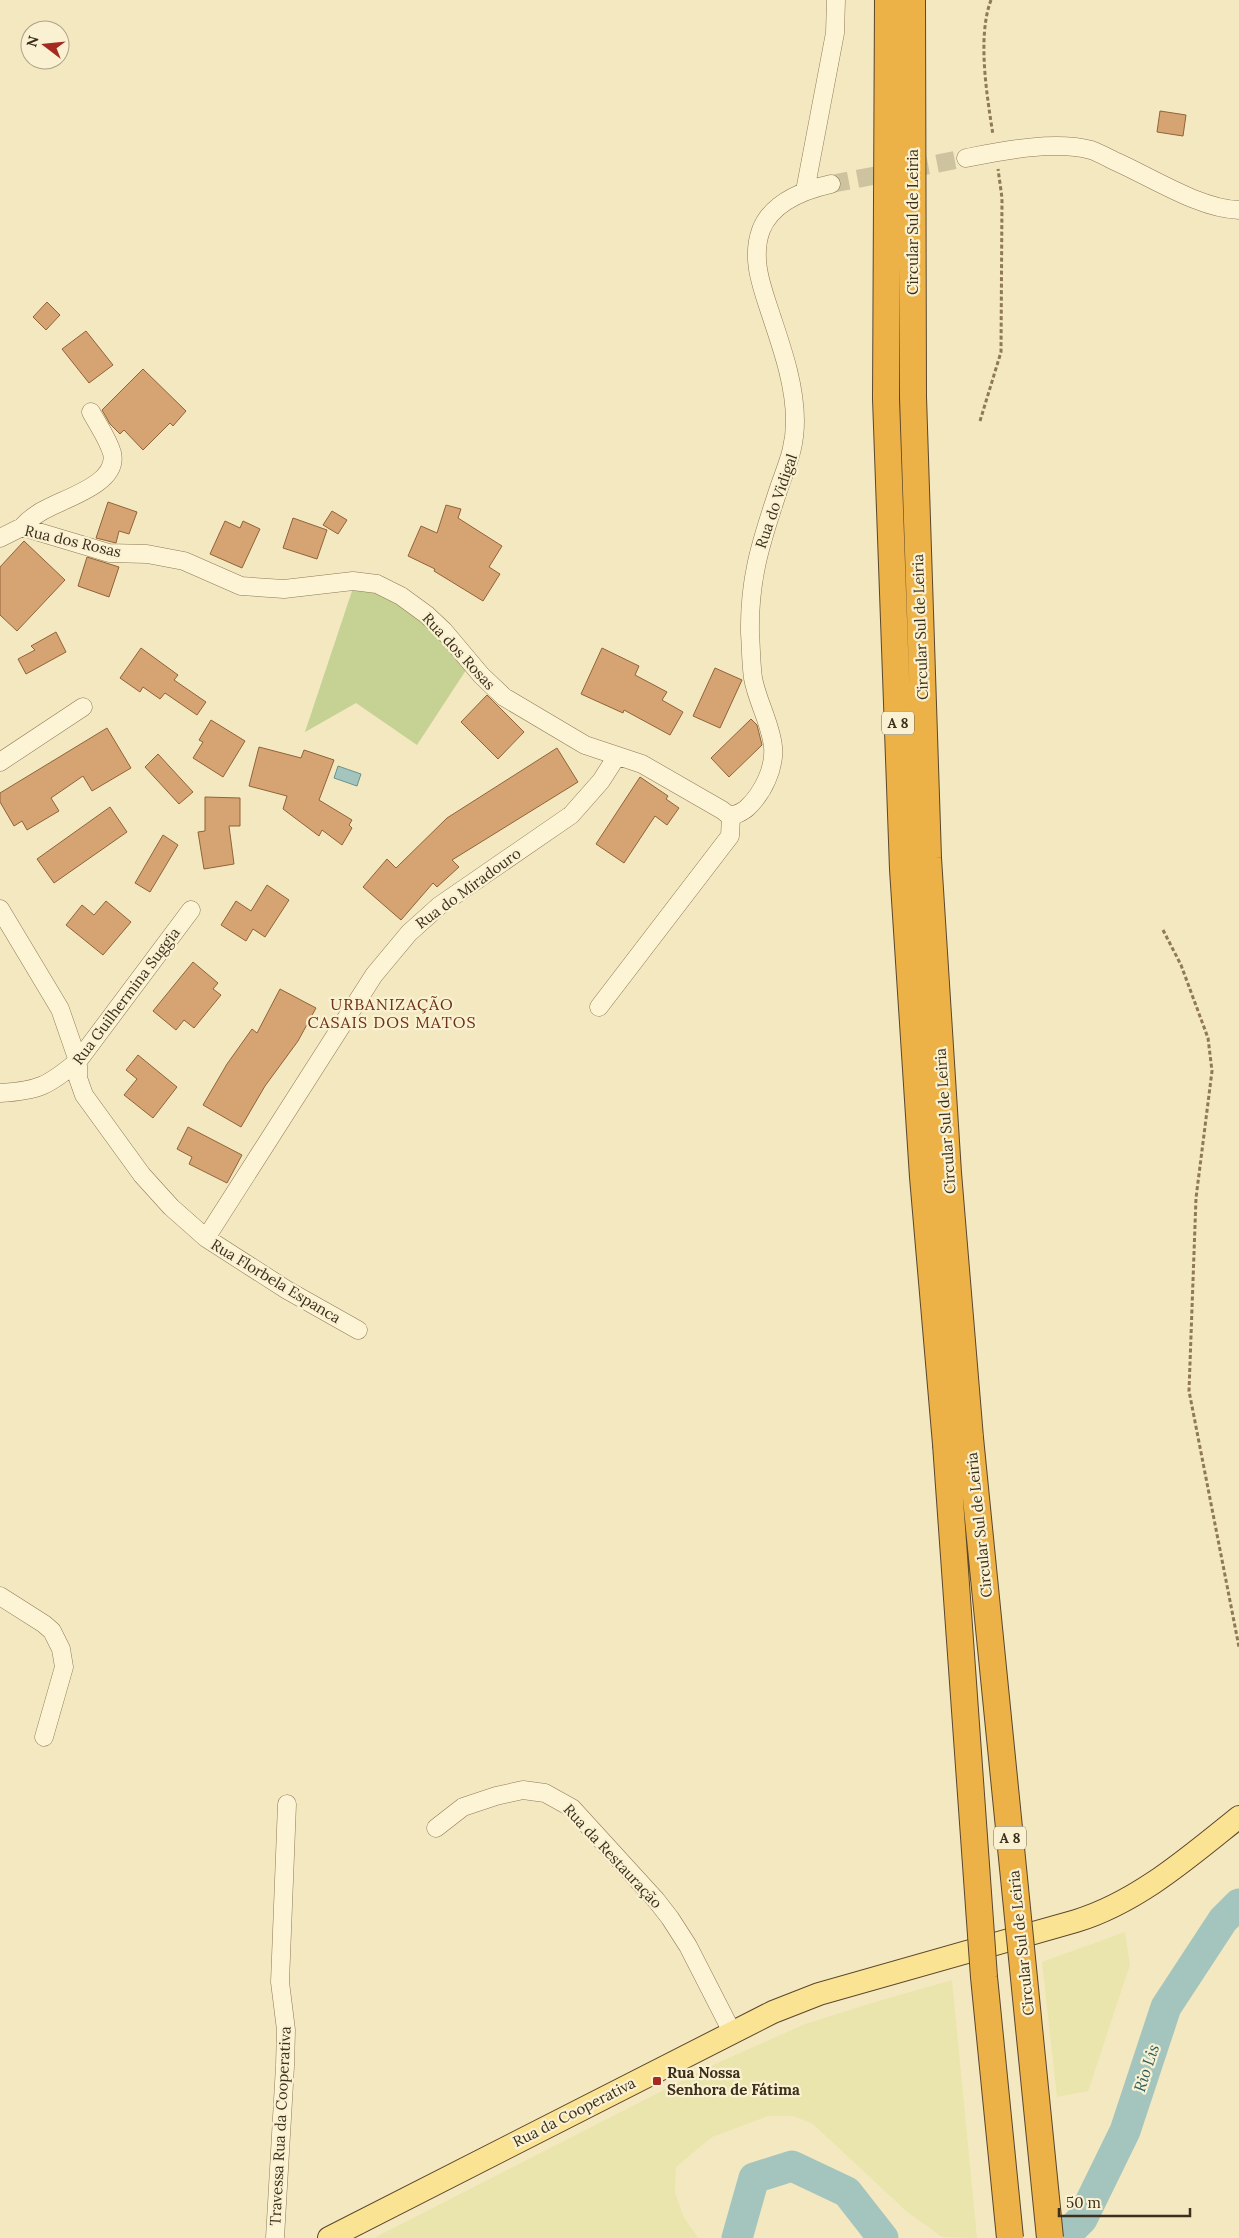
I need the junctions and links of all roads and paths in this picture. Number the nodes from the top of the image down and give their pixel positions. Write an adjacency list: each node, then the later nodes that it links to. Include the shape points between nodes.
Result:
1 (836, 0): 8 (street, via 835,33)
2 (888, 0): 26 (highway, Circular Sul de Leiria / A 8, via 886,399 903,869 923,1176)
3 (912, 0): 26 (highway, Circular Sul de Leiria / A 8, via 912,397 928,858 948,1163)
4 (991, 0): 5 (path, via 984,31 987,93)
5 (995, 152): 6 (street); 9 (street, via 1070,147 1092,151 1205,203 1226,210); 11 (path, via 1002,198 1001,352)
6 (966, 158)
7 (831, 184): 8 (street, Rua do Vidigal)
8 (805, 191): 17 (street, Rua do Vidigal, via 792,197 769,218 761,229 758,246 762,294 790,377 795,420 794,449 772,509 753,577 750,633 753,677 773,746 773,760 762,789 747,808)
9 (1239, 210)
10 (91, 412): 12 (street, via 112,453 110,470 94,485 31,517)
11 (980, 421)
12 (22, 527): 13 (street, Rua dos Rosas); 15 (street, Rua dos Rosas, via 109,553 146,554 184,561 241,586 284,589 353,582 377,584 427,615 475,670 504,697 585,745)
13 (0, 538)
14 (83, 707): 16 (street)
15 (617, 756): 17 (street, Rua dos Rosas, via 642,764); 24 (street, Rua do Miradouro, via 601,781 571,815 440,906 408,933 374,975)
16 (0, 762)
17 (731, 817): 21 (street, via 730,836)
18 (0, 909): 22 (street, Rua Florbela Espanca, via 60,1008)
19 (191, 910): 22 (street, Rua Guilhermina Suggia)
20 (1163, 930): 28 (path, via 1181,965 1208,1038 1212,1071 1196,1198 1189,1391)
21 (599, 1007)
22 (78, 1061): 23 (street, Rua Guilhermina Suggia, via 44,1086); 24 (street, Rua Florbela Espanca, via 78,1078 84,1095 106,1127 142,1175)
23 (0, 1093)
24 (206, 1238): 25 (street, Rua Florbela Espanca)
25 (358, 1330)
26 (958, 1441): 36 (highway, Circular Sul de Leiria / A 8, bridge, via 984,1977); 37 (highway, Circular Sul de Leiria / A 8, bridge)
27 (0, 1596): 29 (street, via 44,1624 52,1631 61,1649 64,1667)
28 (1239, 1647)
29 (44, 1737)
30 (287, 1804): 34 (street, Travessa Rua da Cooperativa, via 280,1982 286,2030)
31 (1239, 1817): 33 (main road, Rua da Cooperativa, via 1158,1880 1118,1904 1083,1919 819,1994)
32 (436, 1828): 33 (street, Rua da Restauração, via 463,1807 523,1790 545,1793 572,1808 670,1918)
33 (732, 2032): 35 (main road, Rua da Cooperativa)
34 (275, 2238)
35 (330, 2238)
36 (1010, 2238)
37 (1050, 2238)

